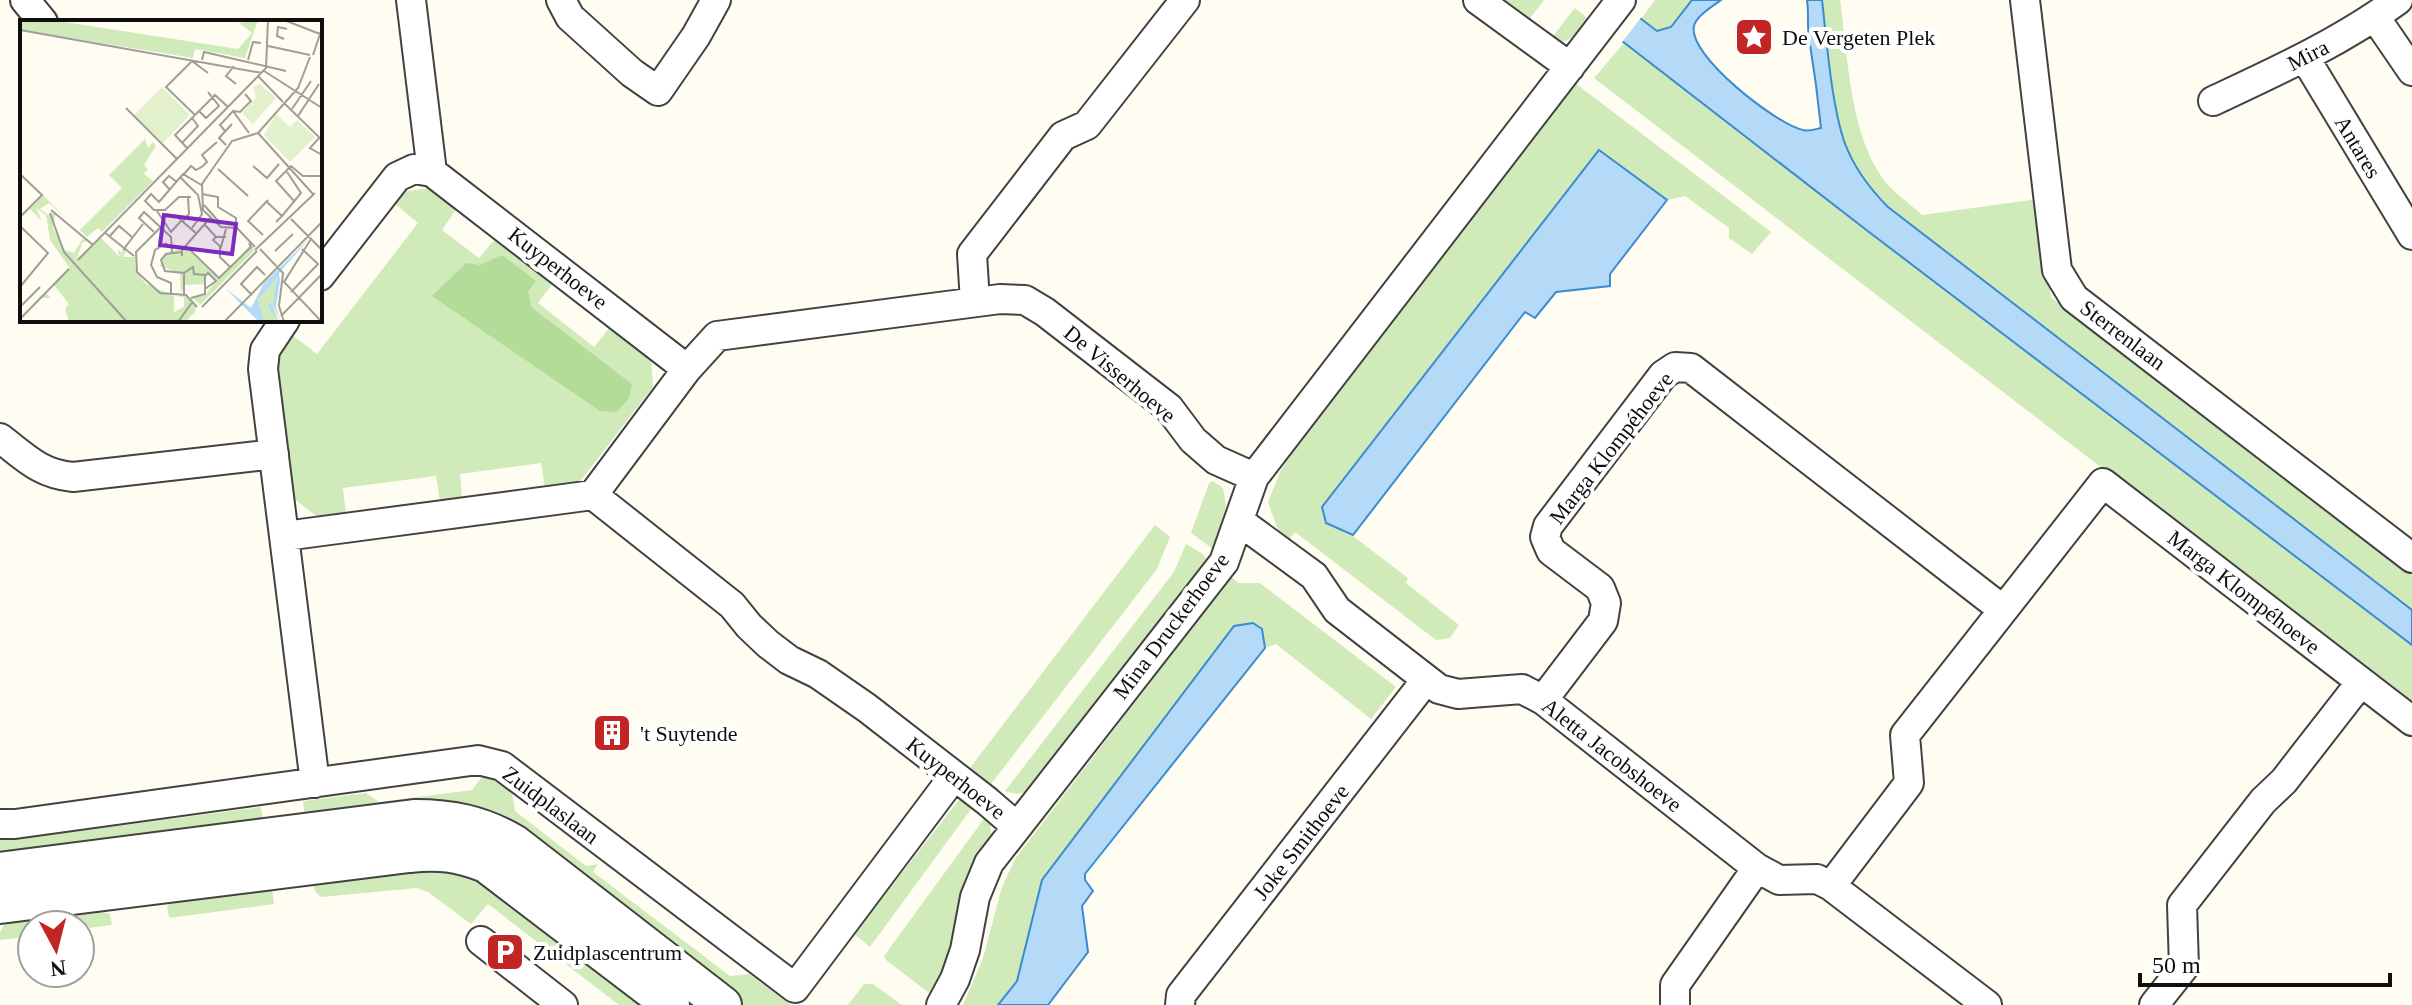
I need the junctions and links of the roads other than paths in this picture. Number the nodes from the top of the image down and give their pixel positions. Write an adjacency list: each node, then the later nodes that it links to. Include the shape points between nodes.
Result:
1 (25, 0): 11 (street)
2 (411, 0): 16 (street)
3 (561, 0): 4 (street, via 570,17 658,91)
4 (716, 0)
5 (1185, 0): 19 (street, via 1087,125 1063,136 972,254)
6 (1478, 0): 13 (street)
7 (1621, 0): 13 (street, Mina Druckerhoeve)
8 (2025, 0): 28 (street, Sterrenlaan, via 2057,270 2074,298)
9 (2398, 0): 10 (street, Mira)
10 (2375, 17): 12 (street, Mira); 14 (street)
11 (41, 20)
12 (2305, 58): 15 (street, Mira); 17 (street, Antares)
13 (1570, 67): 24 (street, Mina Druckerhoeve)
14 (2412, 71)
15 (2213, 101)
16 (432, 172): 18 (street, via 414,169 397,177); 21 (street, Kuyperhoeve)
17 (2412, 235)
18 (322, 273)
19 (975, 302): 21 (street, De Visserhoeve, via 717,336); 24 (street, De Visserhoeve, via 1025,300 1045,312 1169,408 1216,460)
20 (284, 322): 23 (street, via 265,350 263,369)
21 (687, 369): 25 (street)
22 (0, 438): 23 (street, via 39,468 73,477)
23 (274, 454): 27 (street)
24 (1254, 477): 26 (street, Mina Druckerhoeve)
25 (593, 495): 27 (street); 34 (street, Kuyperhoeve, via 732,605 768,644 852,698)
26 (1239, 521): 30 (street, Aletta Jacobshoeve, via 1314,576 1337,610); 37 (street, Mina Druckerhoeve, via 1224,562)
27 (285, 536): 35 (street)
28 (2412, 558)
29 (2002, 609): 31 (street, Marga Klompéhoeve, via 2103,483); 32 (street, Marga Klompéhoeve, via 1691,368 1675,367 1663,375 1548,526 1545,537 1551,551 1600,588 1606,603 1603,621); 40 (street, Marga Klompéhoeve, via 1905,735 1909,783)
30 (1426, 680): 32 (street, Aletta Jacobshoeve, via 1458,694 1522,689); 47 (street, Joke Smithoeve, via 1181,995)
31 (2361, 682): 33 (street, Marga Klompéhoeve); 50 (street, via 2182,905 2184,967)
32 (1543, 700): 38 (street, Aletta Jacobshoeve)
33 (2412, 721)
34 (954, 776): 35 (street, Zuidplaslaan, via 795,988 502,766 478,760); 37 (street, Kuyperhoeve)
35 (315, 783): 36 (street, Zuidplaslaan)
36 (0, 824)
37 (1017, 827): 46 (street, Mina Druckerhoeve, via 984,874 965,950)
38 (1757, 868): 40 (street, Aletta Jacobshoeve, via 1779,880 1817,879); 48 (street, via 1675,985)
39 (0, 871): 45 (street, via 445,818 494,831 514,843)
40 (1831, 886): 49 (street, Aletta Jacobshoeve)
41 (0, 905): 44 (street, via 409,854 461,854 486,864)
42 (481, 941): 43 (street)
43 (563, 1005)
44 (671, 1005)
45 (723, 1005)
46 (941, 1005)
47 (1180, 1005)
48 (1675, 1005)
49 (1987, 1005)
50 (2154, 1005)

